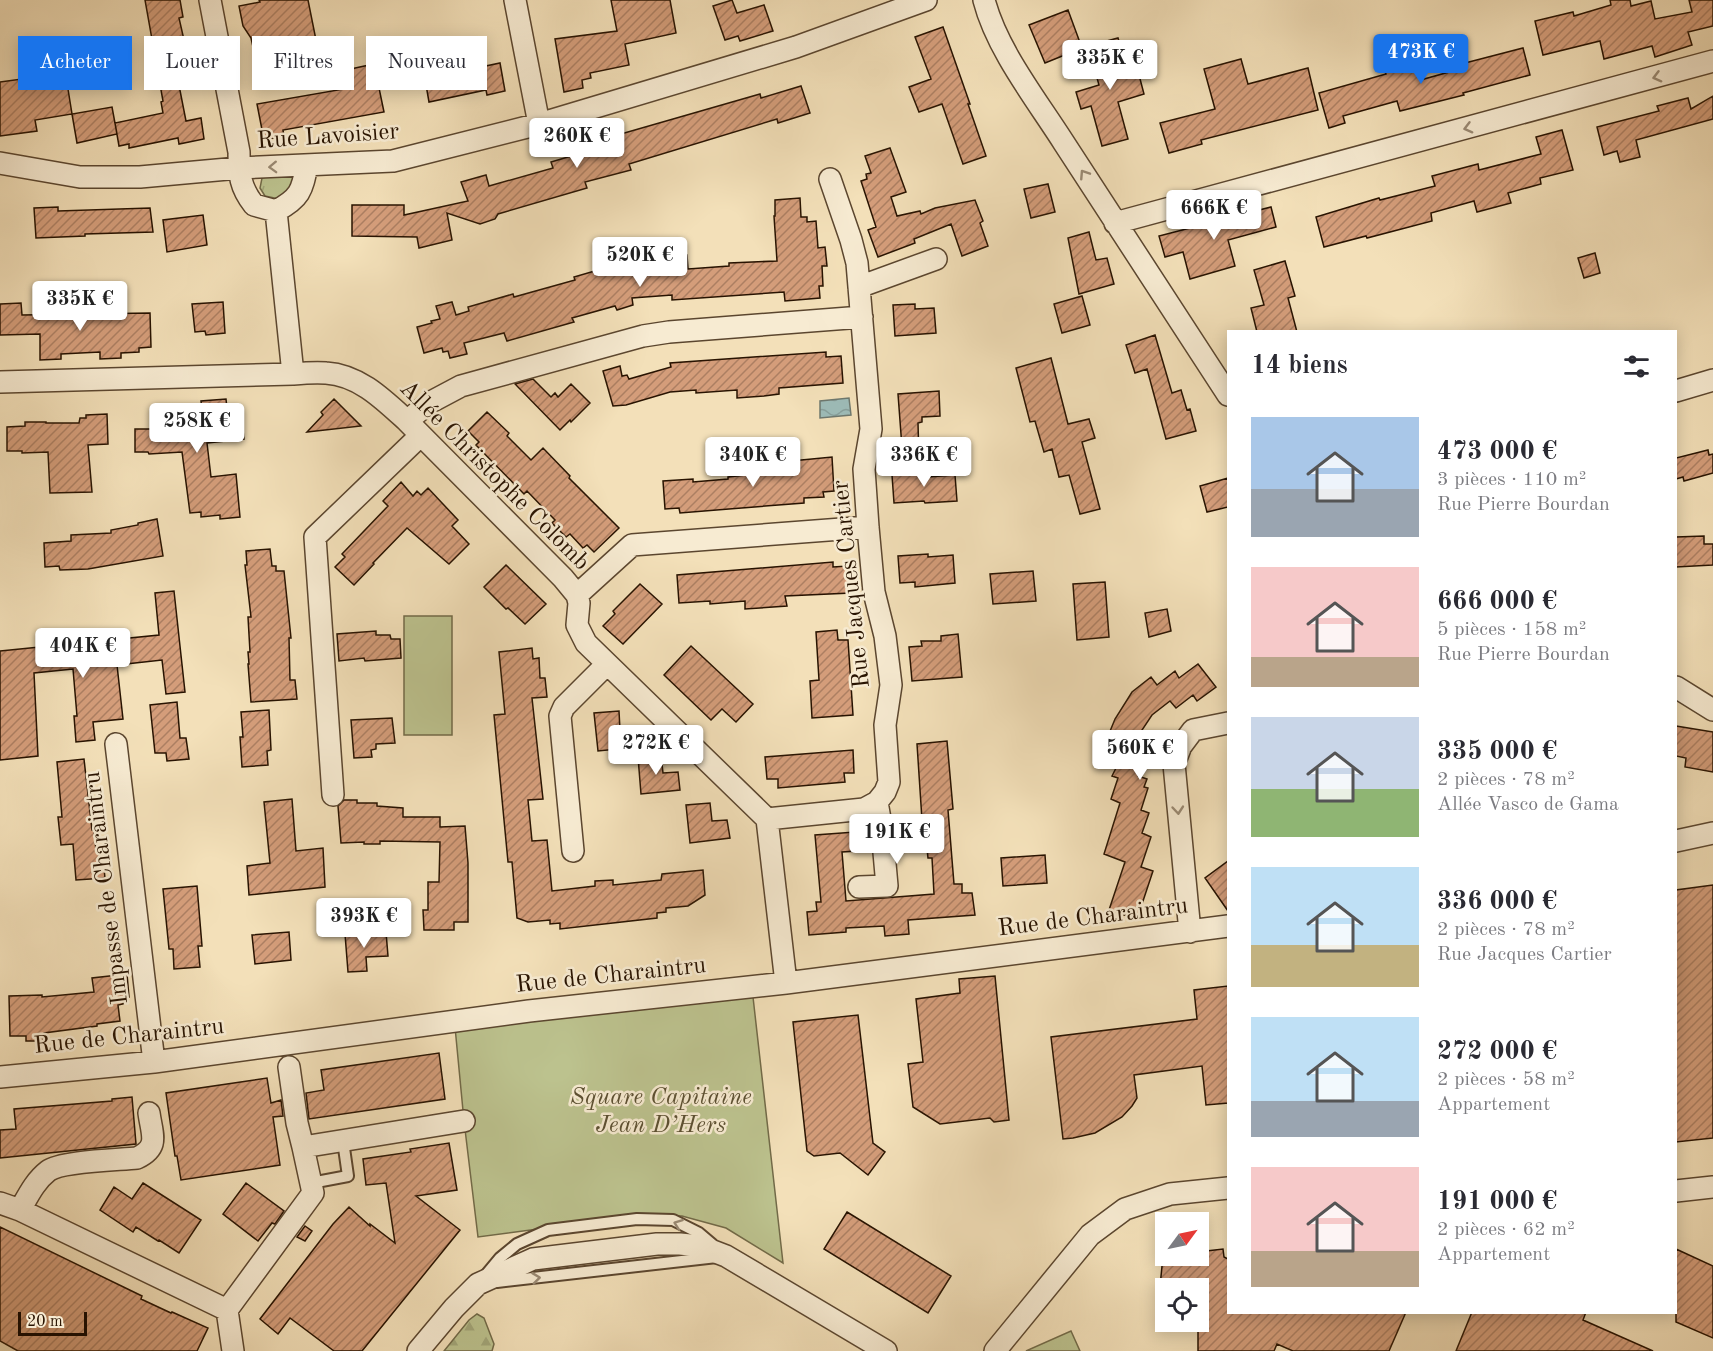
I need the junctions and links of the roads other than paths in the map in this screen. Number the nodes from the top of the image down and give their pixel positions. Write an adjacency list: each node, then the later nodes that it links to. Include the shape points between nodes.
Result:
1 (210, 0): 9 (street)
2 (515, 0): 6 (street)
3 (926, 0): 6 (street, Rue Lavoisier, via 796,47)
4 (984, 0): 12 (street, one-way to 4, via 1002,46)
5 (1713, 61): 12 (street, one-way to 12)
6 (539, 124): 8 (street, Rue Lavoisier, via 393,161)
7 (0, 163): 9 (street, Rue Lavoisier, via 80,177 140,177)
8 (307, 165): 9 (street, Rue Lavoisier, one-way to 9); 11 (street, via 303,187 291,203)
9 (239, 168): 11 (street, via 244,192 254,205)
10 (830, 179): 14 (street, Rue Jacques Cartier, via 851,240)
11 (276, 211): 16 (street)
12 (1116, 224): 20 (street)
13 (936, 259): 14 (street)
14 (859, 287): 15 (street, Rue Jacques Cartier)
15 (862, 317): 21 (street, via 643,336 461,386 429,403); 22 (street, Rue Jacques Cartier, via 871,429 864,469)
16 (293, 374): 18 (street, Allée Christophe Colomb); 21 (street, Allée Christophe Colomb, via 346,376 368,388)
17 (1713, 380): 19 (street)
18 (0, 382)
19 (1677, 391)
20 (1227, 393)
21 (414, 428): 23 (street, Allée Christophe Colomb); 29 (street, via 315,537)
22 (868, 528): 23 (street, via 632,545); 30 (street, Rue Jacques Cartier, via 874,592 891,685 885,725 889,782)
23 (577, 595): 24 (street, Allée Christophe Colomb, via 577,625 586,643)
24 (607, 664): 31 (street, Allée Christophe Colomb); 34 (street, via 564,707 560,716)
25 (1677, 688): 26 (street)
26 (1710, 704)
27 (1227, 723): 37 (street, one-way to 37, via 1193,730 1180,746 1174,764)
28 (116, 744): 39 (street, Impasse de Charaintru)
29 (333, 795)
30 (877, 802): 31 (street, via 864,809); 35 (street, via 887,886)
31 (767, 819): 38 (street)
32 (1713, 833): 33 (street)
33 (1677, 841)
34 (573, 851)
35 (858, 887)
36 (1227, 926): 37 (street, Rue de Charaintru)
37 (1190, 932): 38 (street, Rue de Charaintru)
38 (786, 983): 39 (street, Rue de Charaintru, via 529,1011)
39 (154, 1062): 41 (street, Rue de Charaintru)
40 (289, 1067): 45 (street)
41 (0, 1077)
42 (149, 1113): 51 (street, via 153,1143 147,1153 136,1158 50,1169)
43 (464, 1121): 44 (street)
44 (343, 1141): 45 (street); 46 (lane, via 348,1176)
45 (303, 1147): 46 (street)
46 (311, 1183): 52 (street, via 313,1193)
47 (1713, 1187): 49 (street)
48 (1227, 1188): 56 (street, via 1170,1194 1125,1209 1090,1235)
49 (1677, 1191)
50 (0, 1203): 51 (street)
51 (20, 1209): 52 (street)
52 (227, 1310): 53 (street)
53 (233, 1351)
54 (418, 1351): 55 (street, via 478,1284 533,1259 680,1244 700,1246 726,1256)
55 (886, 1351)
56 (995, 1351)

